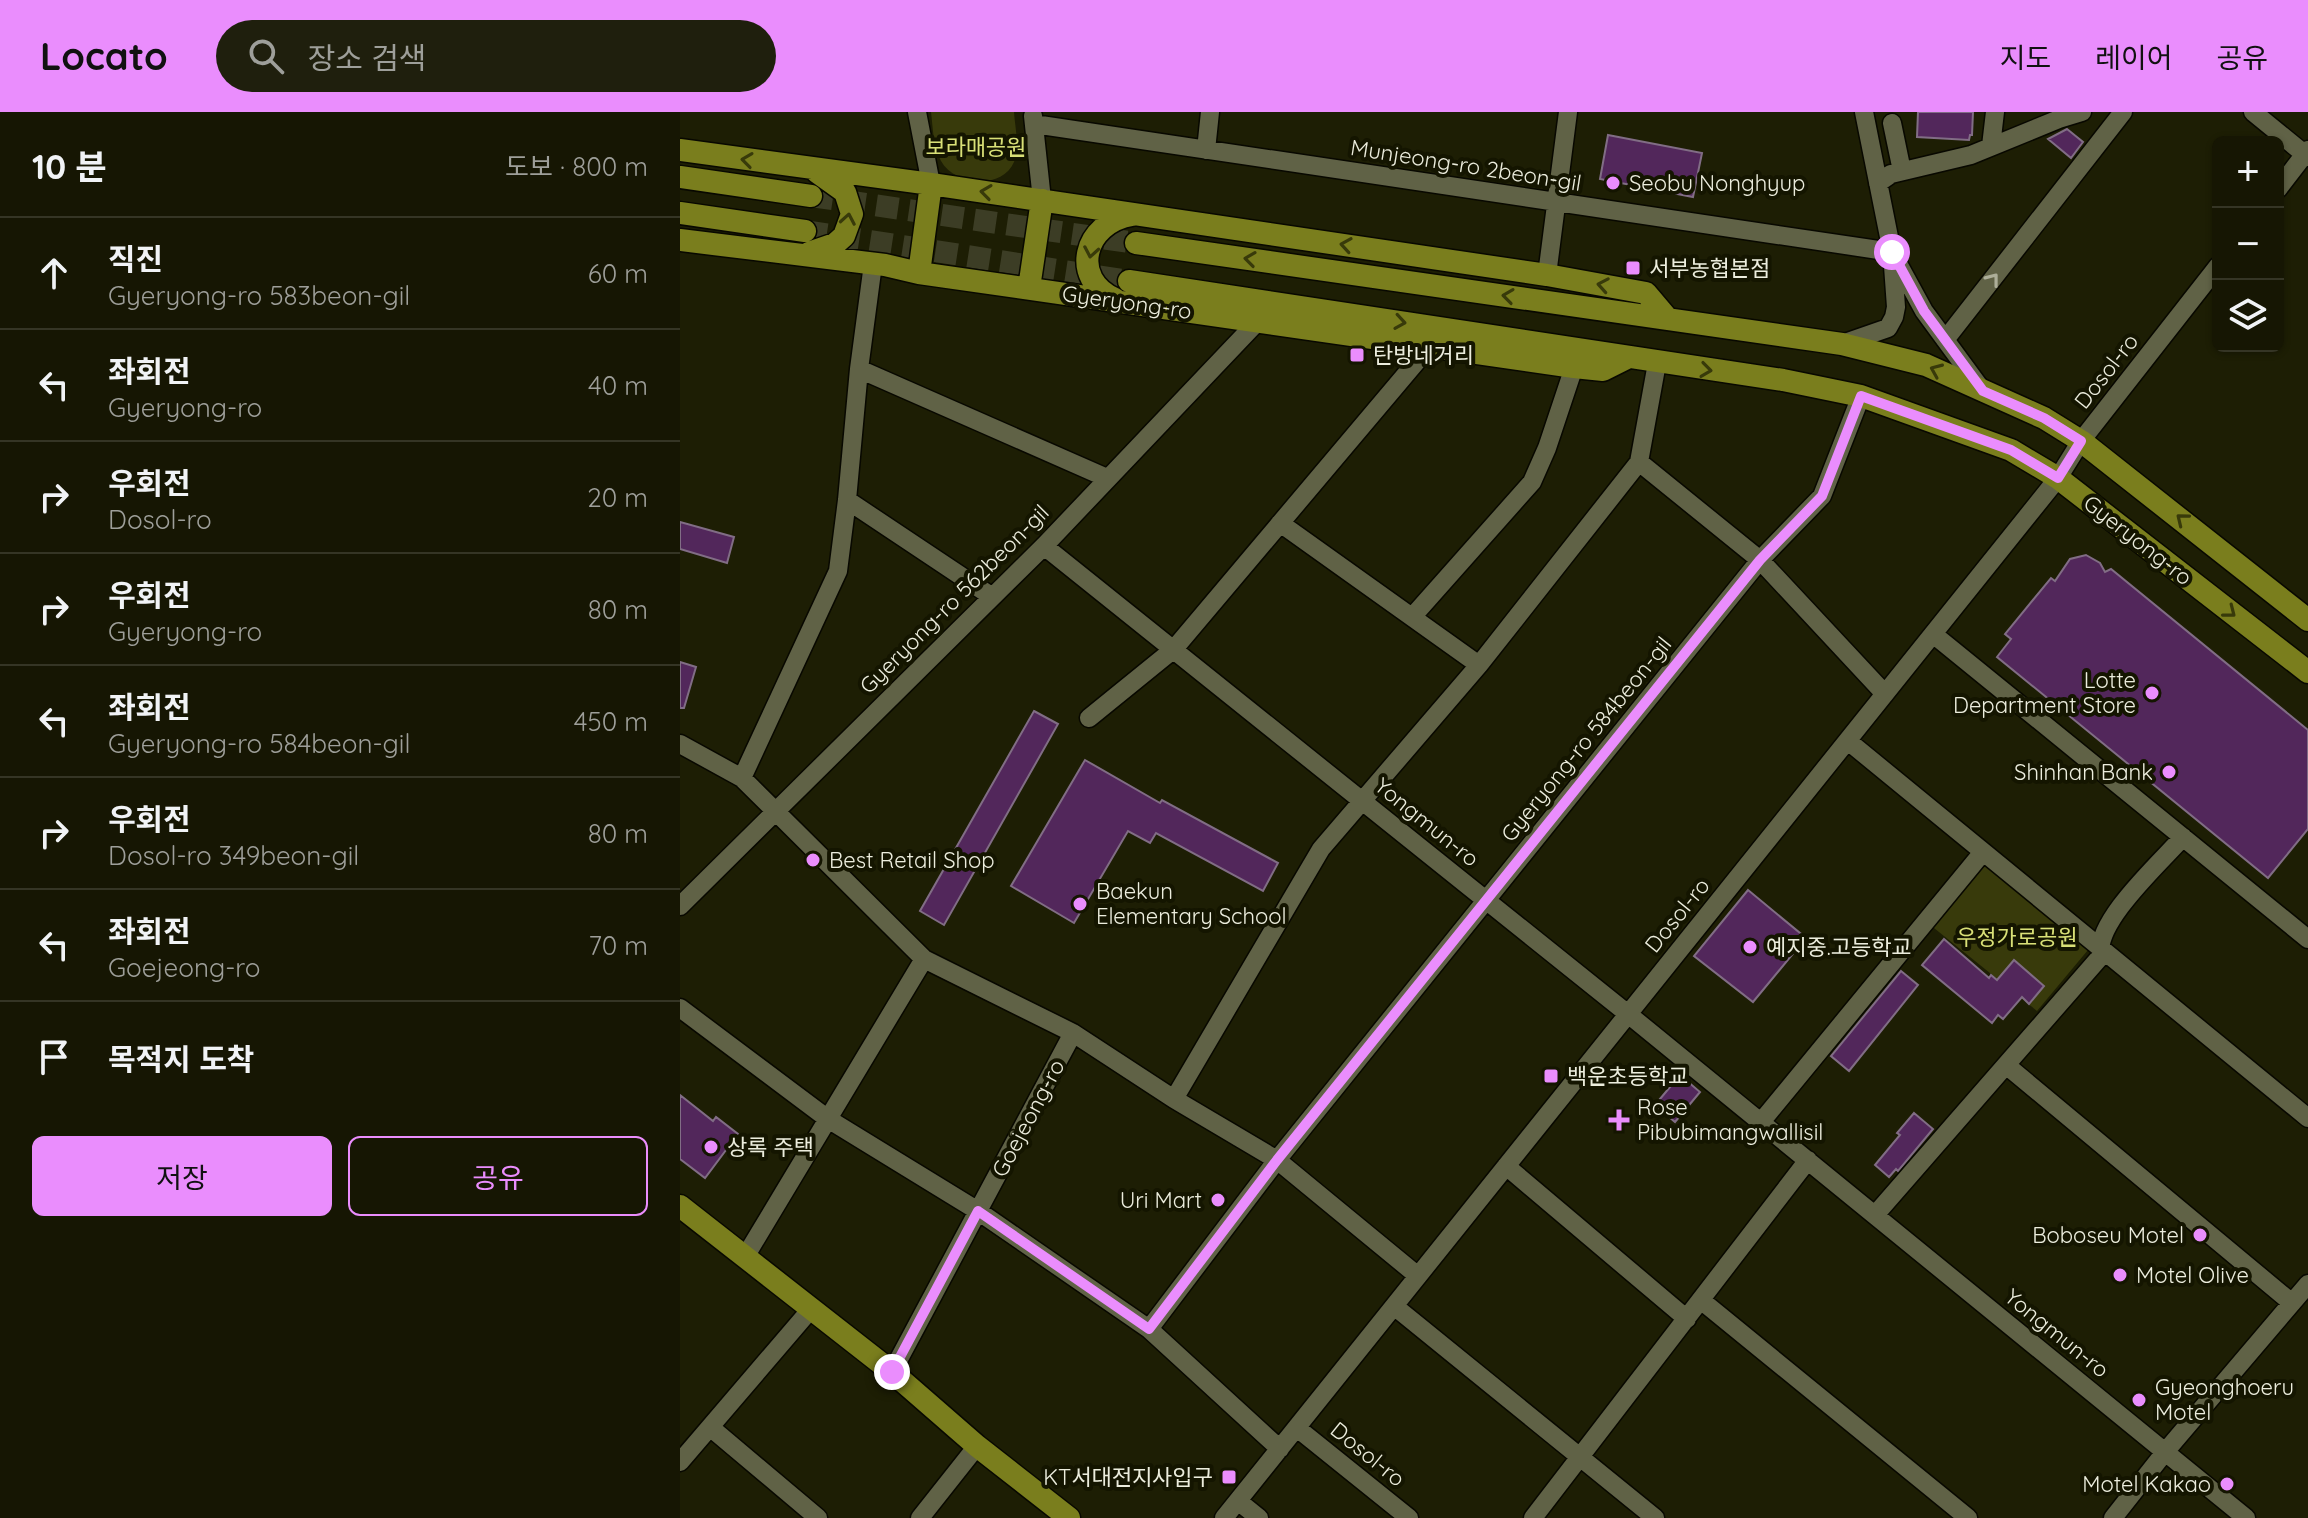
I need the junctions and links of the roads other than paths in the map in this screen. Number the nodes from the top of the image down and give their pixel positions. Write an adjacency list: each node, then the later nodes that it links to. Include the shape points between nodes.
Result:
1 (917, 112): 21 (street)
2 (1210, 112): 14 (street)
3 (1568, 112): 24 (street)
4 (1864, 112): 20 (street)
5 (1995, 112): 12 (street)
6 (2082, 112): 9 (street)
7 (2123, 112): 40 (street, one-way to 7)
8 (2253, 112): 15 (street)
9 (2055, 115): 12 (street)
10 (1033, 118): 14 (street, Munjeong-ro 2beon-gil); 23 (street)
11 (1892, 123): 17 (street)
12 (1991, 146): 17 (street)
13 (680, 150): 16 (main road, one-way to 13)
14 (1206, 150): 24 (street, Munjeong-ro 2beon-gil)
15 (2307, 154): 19 (street)
16 (814, 170): 21 (main road); 31 (main road, one-way to 16, via 835,244 852,214 845,192)
17 (1902, 171): 20 (street)
18 (680, 177): 22 (main road)
19 (2284, 182)
20 (1878, 183): 30 (street)
21 (931, 184): 23 (main road, one-way to 21); 33 (main road)
22 (811, 196)
23 (1042, 200): 26 (main road); 36 (main road)
24 (1558, 203): 30 (street, Munjeong-ro 2beon-gil); 35 (street)
25 (680, 213): 27 (main road)
26 (1142, 214): 35 (main road, one-way to 26); 37 (main road, one-way to 37, via 1103,226 1088,251 1092,279 1101,291 1113,299)
27 (805, 231)
28 (680, 240): 31 (main road, Gyeryong-ro)
29 (1136, 243): 38 (main road, Gyeryong-ro, one-way to 29)
30 (1892, 252): 40 (street); 41 (street, via 1894,317 1888,328)
31 (800, 255): 32 (main road, Gyeryong-ro)
32 (873, 264): 33 (main road, Gyeryong-ro); 46 (street)
33 (919, 273): 36 (main road, Gyeryong-ro)
34 (2212, 274): 49 (street, Dosol-ro)
35 (1547, 275): 38 (main road, one-way to 35, via 1646,293)
36 (1029, 288): 37 (main road, Gyeryong-ro)
37 (1128, 291): 39 (main road, Gyeryong-ro); 43 (main road, Gyeryong-ro, one-way to 43)
38 (1668, 319): 41 (main road, Gyeryong-ro)
39 (1258, 321): 42 (main road, Gyeryong-ro); 51 (street, Gyeryong-ro 562beon-gil)
40 (1945, 340): 47 (street)
41 (1842, 344): 47 (main road, Gyeryong-ro, one-way to 41, via 1926,365)
42 (1428, 348): 45 (main road, Gyeryong-ro); 54 (street)
43 (1629, 357): 44 (main road, Gyeryong-ro); 45 (main road, Gyeryong-ro, via 1603,370)
44 (1657, 363): 48 (main road, Gyeryong-ro, one-way to 48); 50 (street)
45 (1574, 367): 58 (street, via 1532,482)
46 (859, 369): 51 (street); 53 (street)
47 (1983, 391): 49 (main road, Gyeryong-ro)
48 (1861, 396): 52 (main road, Gyeryong-ro, via 2011,450); 56 (street, Gyeryong-ro 584beon-gil, via 1822,496)
49 (2081, 441): 52 (street, Dosol-ro); 59 (main road, Gyeryong-ro, one-way to 49)
50 (1639, 462): 56 (street); 62 (street)
51 (1107, 478): 55 (street, Gyeryong-ro 562beon-gil)
52 (2058, 478): 60 (street, Dosol-ro); 63 (main road, Gyeryong-ro, one-way to 63)
53 (847, 500): 57 (street); 68 (street, via 838,571)
54 (1280, 523): 58 (street); 61 (street)
55 (1044, 546): 57 (street, Gyeryong-ro 562beon-gil); 61 (street, Yongmun-ro)
56 (1760, 560): 64 (street); 73 (street, Gyeryong-ro 584beon-gil)
57 (991, 596): 70 (street, Gyeryong-ro 562beon-gil)
58 (1413, 616): 62 (street)
59 (2308, 620)
60 (1933, 634): 64 (street, Dosol-ro); 71 (street)
61 (1174, 649): 65 (street); 69 (street, Yongmun-ro)
62 (1479, 665): 69 (street)
63 (2308, 672)
64 (1885, 694): 66 (street, Dosol-ro)
65 (1089, 718)
66 (1848, 741): 72 (street); 79 (street, Dosol-ro)
67 (680, 744): 68 (street)
68 (742, 778): 70 (street)
69 (1363, 801): 73 (street, Yongmun-ro); 82 (street, via 1321,849)
70 (775, 811): 74 (street, Gyeryong-ro 562beon-gil); 77 (street)
71 (2183, 837): 75 (street); 76 (street, via 2111,918)
72 (1983, 852): 76 (street); 85 (street)
73 (1487, 901): 79 (street, Yongmun-ro); 86 (street, Gyeryong-ro 584beon-gil)
74 (680, 906)
75 (2308, 939)
76 (2099, 947): 81 (street, via 2101,956); 83 (street)
77 (924, 959): 80 (street); 84 (street)
78 (680, 1008): 84 (street)
79 (1628, 1014): 85 (street, Yongmun-ro); 88 (street, Dosol-ro)
80 (1073, 1033): 82 (street); 90 (street, Goejeong-ro)
81 (2006, 1065): 91 (street); 96 (street)
82 (1174, 1099): 86 (street)
83 (2308, 1118)
84 (828, 1119): 90 (street); 92 (street)
85 (1761, 1122): 87 (street, Yongmun-ro)
86 (1277, 1160): 93 (street); 100 (street, Gyeryong-ro 584beon-gil)
87 (1808, 1160): 91 (street, Yongmun-ro); 95 (street)
88 (1506, 1166): 93 (street, Dosol-ro); 99 (street)
89 (680, 1206): 92 (main road)
90 (978, 1211): 100 (street); 101 (street, Goejeong-ro)
91 (1875, 1215): 106 (street, Yongmun-ro)
92 (745, 1257): 98 (main road)
93 (1418, 1276): 97 (street, Dosol-ro)
94 (2308, 1284): 96 (street)
95 (1702, 1301): 99 (street); 118 (street)
96 (2292, 1303): 106 (street)
97 (1394, 1306): 103 (street, Dosol-ro); 107 (street)
98 (811, 1309): 101 (main road); 102 (street)
99 (1687, 1319): 107 (street)
100 (1149, 1329): 105 (street)
101 (892, 1372): 104 (main road)
102 (710, 1427): 108 (street); 110 (street)
103 (1297, 1428): 105 (street, Dosol-ro); 115 (street, Dosol-ro)
104 (977, 1446): 111 (street); 112 (main road)
105 (1280, 1449): 109 (street, Dosol-ro)
106 (2165, 1452): 119 (street); 120 (street, Yongmun-ro)
107 (1581, 1457): 116 (street); 117 (street)
108 (680, 1462)
109 (1238, 1501): 113 (street, Dosol-ro); 114 (street)
110 (818, 1518)
111 (920, 1518)
112 (1069, 1518)
113 (1224, 1518)
114 (1259, 1518)
115 (1409, 1518)
116 (1533, 1518)
117 (1655, 1518)
118 (1968, 1518)
119 (2113, 1518)
120 (2246, 1518)

